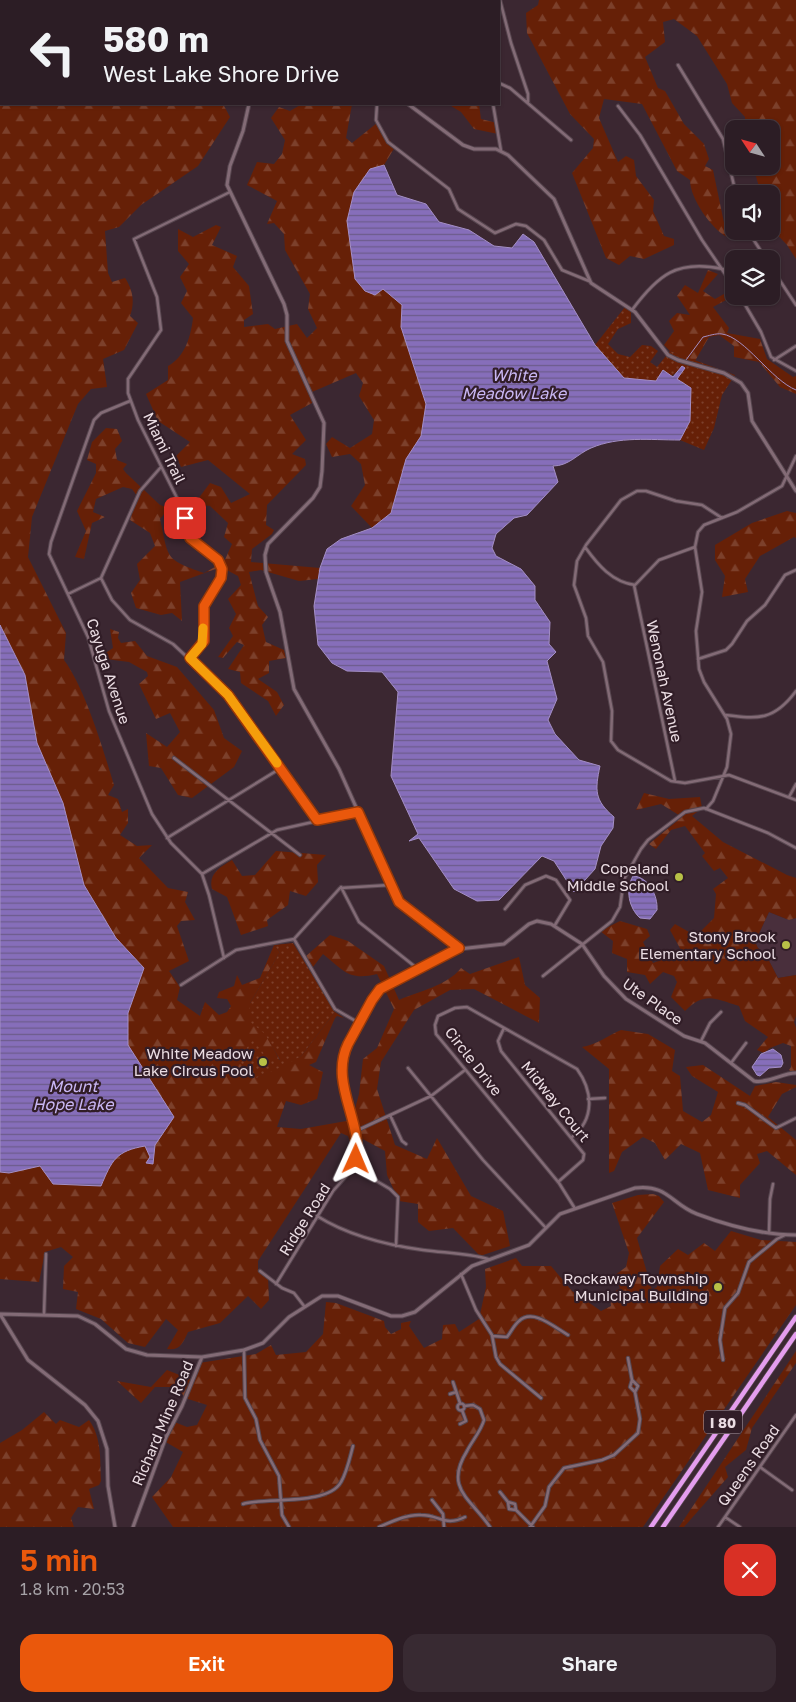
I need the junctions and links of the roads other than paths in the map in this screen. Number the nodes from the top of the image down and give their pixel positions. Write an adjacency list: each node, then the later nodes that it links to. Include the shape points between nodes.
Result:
1 (500, 0): 4 (street)
2 (678, 65): 12 (street, via 723,139)
3 (500, 83): 4 (street)
4 (528, 102): 10 (street)
5 (249, 105): 13 (street, via 228,172)
6 (376, 105): 16 (street, via 376,120 385,138 449,189 458,209 495,233 516,224 526,226 544,240 562,270)
7 (409, 105): 11 (street, via 463,145)
8 (493, 105): 11 (street)
9 (618, 106): 14 (street, via 640,135)
10 (571, 140)
11 (501, 151): 16 (street, via 554,199)
12 (734, 185)
13 (230, 192): 24 (street, Miami Trail, via 134,238 157,297 161,323 158,337 128,379); 49 (street, via 284,304 287,341 324,423 320,487 270,542 265,566 280,612 293,685 339,769)
14 (723, 270): 15 (street); 20 (street, via 698,266 674,270 658,280)
15 (725, 273)
16 (589, 281): 20 (street)
17 (780, 281): 19 (street)
18 (745, 305): 22 (street)
19 (796, 305)
20 (632, 310): 27 (street, via 664,350 678,360 724,374 743,385 752,421)
21 (796, 346): 22 (street)
22 (774, 360): 23 (street)
23 (796, 371)
24 (130, 401): 26 (street, Miami Trail); 35 (street, Cayuga Avenue, via 94,420 51,542 50,554)
25 (796, 456): 27 (street)
26 (161, 467): 33 (street, via 140,491); 36 (street, Miami Trail, via 180,504 190,538 218,560 222,569 221,578 204,606 204,641)
27 (786, 478): 28 (street); 29 (street, via 782,486 766,497)
28 (796, 491)
29 (722, 518): 30 (street, via 702,505 637,491 620,501); 31 (street, via 704,525 698,532)
30 (585, 547): 34 (street, via 612,576); 43 (street, via 576,561 574,585 586,618 588,636 603,662 612,711 612,745)
31 (695, 547): 34 (street, via 659,560); 37 (street, via 702,592 697,624)
32 (796, 570): 37 (street, via 784,575 765,605 747,620 732,644 719,653)
33 (101, 578): 35 (street); 36 (street, via 112,600 130,620 168,640)
34 (634, 585): 43 (street, Wenonah Avenue)
35 (68, 594): 52 (street, Cayuga Avenue, via 88,637 109,711 152,814)
36 (190, 658): 41 (street, via 228,695)
37 (698, 659): 39 (street, via 701,677)
38 (796, 691): 39 (street, via 765,717)
39 (725, 715): 42 (street, via 731,734 730,756)
40 (174, 758): 46 (street)
41 (281, 768): 46 (street); 50 (street)
42 (724, 774): 43 (street, via 685,783); 45 (street); 48 (street, via 713,801)
43 (675, 782)
44 (796, 784): 45 (street)
45 (789, 797): 47 (street)
46 (228, 800): 51 (street); 52 (street)
47 (796, 800)
48 (706, 809): 53 (street, via 768,833); 61 (street, via 685,812 648,840 624,879 620,907 612,921)
49 (358, 812): 50 (street); 56 (street)
50 (317, 820): 51 (street)
51 (272, 833): 54 (street); 55 (street)
52 (167, 838): 55 (street, Cayuga Avenue)
53 (796, 848)
54 (300, 855)
55 (202, 874): 63 (street, Cayuga Avenue)
56 (390, 886): 57 (street); 62 (street, via 401,905)
57 (341, 887): 60 (street); 64 (street, via 359,922)
58 (505, 909): 59 (street, via 524,885 546,876 556,880 570,900)
59 (555, 926): 61 (street); 62 (street, via 544,921 533,922 504,944)
60 (294, 939): 63 (street, via 242,949); 68 (street, via 335,1008)
61 (582, 944): 65 (street); 70 (street, Ute Place, via 604,976 626,999 678,1033)
62 (459, 948): 64 (street)
63 (224, 958): 66 (street)
64 (418, 969): 68 (street, via 380,989)
65 (543, 976)
66 (181, 985)
67 (720, 1012): 70 (street)
68 (359, 1023): 82 (street, via 344,1052 342,1083)
69 (504, 1028): 74 (street, Circle Drive, via 467,1007 455,1008 438,1016 436,1034); 78 (street, Circle Drive, via 576,1069 586,1084); 83 (street, Midway Court, via 498,1041 501,1051)
70 (701, 1041): 72 (street, Ute Place)
71 (746, 1043): 72 (street)
72 (731, 1063): 75 (street, Ute Place, via 756,1082)
73 (408, 1068): 76 (street)
74 (465, 1070): 76 (street); 86 (street, Circle Drive)
75 (796, 1074)
76 (431, 1096): 80 (street); 90 (street, via 487,1165)
77 (605, 1098): 78 (street)
78 (588, 1099): 83 (street, Circle Drive, via 587,1122)
79 (738, 1104): 81 (street, via 745,1104 776,1128)
80 (390, 1115): 82 (street); 84 (street)
81 (796, 1118)
82 (355, 1131): 85 (street, via 358,1145)
83 (572, 1137): 86 (street, Midway Court, via 584,1158)
84 (406, 1144)
85 (352, 1167): 89 (street, Ridge Road); 94 (street, via 398,1197)
86 (558, 1182): 88 (street, Circle Drive)
87 (774, 1184): 91 (street, via 770,1199)
88 (574, 1207): 90 (street); 91 (street, via 636,1188 654,1187 688,1210)
89 (317, 1216): 94 (street, via 343,1230); 99 (street, Ridge Road)
90 (546, 1227): 96 (street, via 524,1248)
91 (770, 1234): 92 (street)
92 (786, 1235): 93 (street); 110 (street, via 776,1238 754,1256 745,1269 738,1293 725,1308 720,1340)
93 (796, 1235)
94 (396, 1246): 96 (street)
95 (46, 1254): 102 (street)
96 (489, 1260): 98 (street)
97 (260, 1271): 99 (street)
98 (460, 1274): 100 (street, via 420,1309 402,1316 387,1315 333,1295 322,1296); 106 (street)
99 (276, 1284): 100 (street, via 294,1294)
100 (304, 1306): 107 (street, via 284,1321 264,1343)
101 (0, 1314): 102 (street); 136 (street, via 28,1360 85,1405 98,1421 107,1449 108,1486)
102 (44, 1314): 108 (street, via 86,1319 100,1327 119,1346 135,1352 159,1357)
103 (796, 1317): 142 (highway, I 80)
104 (568, 1334): 106 (street, via 534,1316 527,1316 517,1322 507,1337)
105 (796, 1334): 143 (highway, I 80)
106 (492, 1336): 116 (street, via 500,1364)
107 (244, 1350): 108 (street); 127 (street, via 245,1398 256,1419 260,1440 279,1476)
108 (202, 1357): 137 (street, Richard Mine Road, via 166,1437)
109 (628, 1358): 111 (street)
110 (723, 1360)
111 (632, 1380): 114 (street, via 630,1387); 114 (street, via 638,1386)
112 (453, 1382): 113 (street)
113 (456, 1392): 115 (street); 117 (street)
114 (635, 1392): 135 (street, via 640,1419 638,1434 602,1460 564,1468 549,1487 545,1506)
115 (450, 1394)
116 (541, 1398)
117 (460, 1403): 118 (street); 119 (street, via 457,1407)
118 (464, 1406): 119 (street); 141 (street, via 473,1405 480,1409 484,1420 458,1465 456,1478 462,1493)
119 (462, 1410): 121 (street, via 466,1421)
120 (796, 1415): 123 (street, Queens Road)
121 (460, 1424)
122 (353, 1446): 127 (street, via 338,1487 304,1499)
123 (760, 1467): 124 (street); 132 (street, Queens Road)
124 (792, 1490)
125 (500, 1492): 128 (street)
126 (432, 1500): 133 (street)
127 (282, 1501): 129 (street, via 255,1500); 138 (street, via 282,1514)
128 (508, 1502): 130 (street, via 509,1508); 130 (street, via 515,1504)
129 (242, 1504)
130 (516, 1510): 135 (street)
131 (465, 1517): 133 (street, via 453,1523)
132 (726, 1517): 144 (street, Queens Road); 145 (street)
133 (445, 1522): 134 (street, via 427,1515 416,1515); 140 (street)
134 (384, 1526): 139 (street)
135 (531, 1526)
136 (115, 1527)
137 (133, 1527)
138 (289, 1527)
139 (379, 1527)
140 (444, 1527)
141 (490, 1527)
142 (651, 1527)
143 (663, 1527)
144 (718, 1527)
145 (740, 1527)

